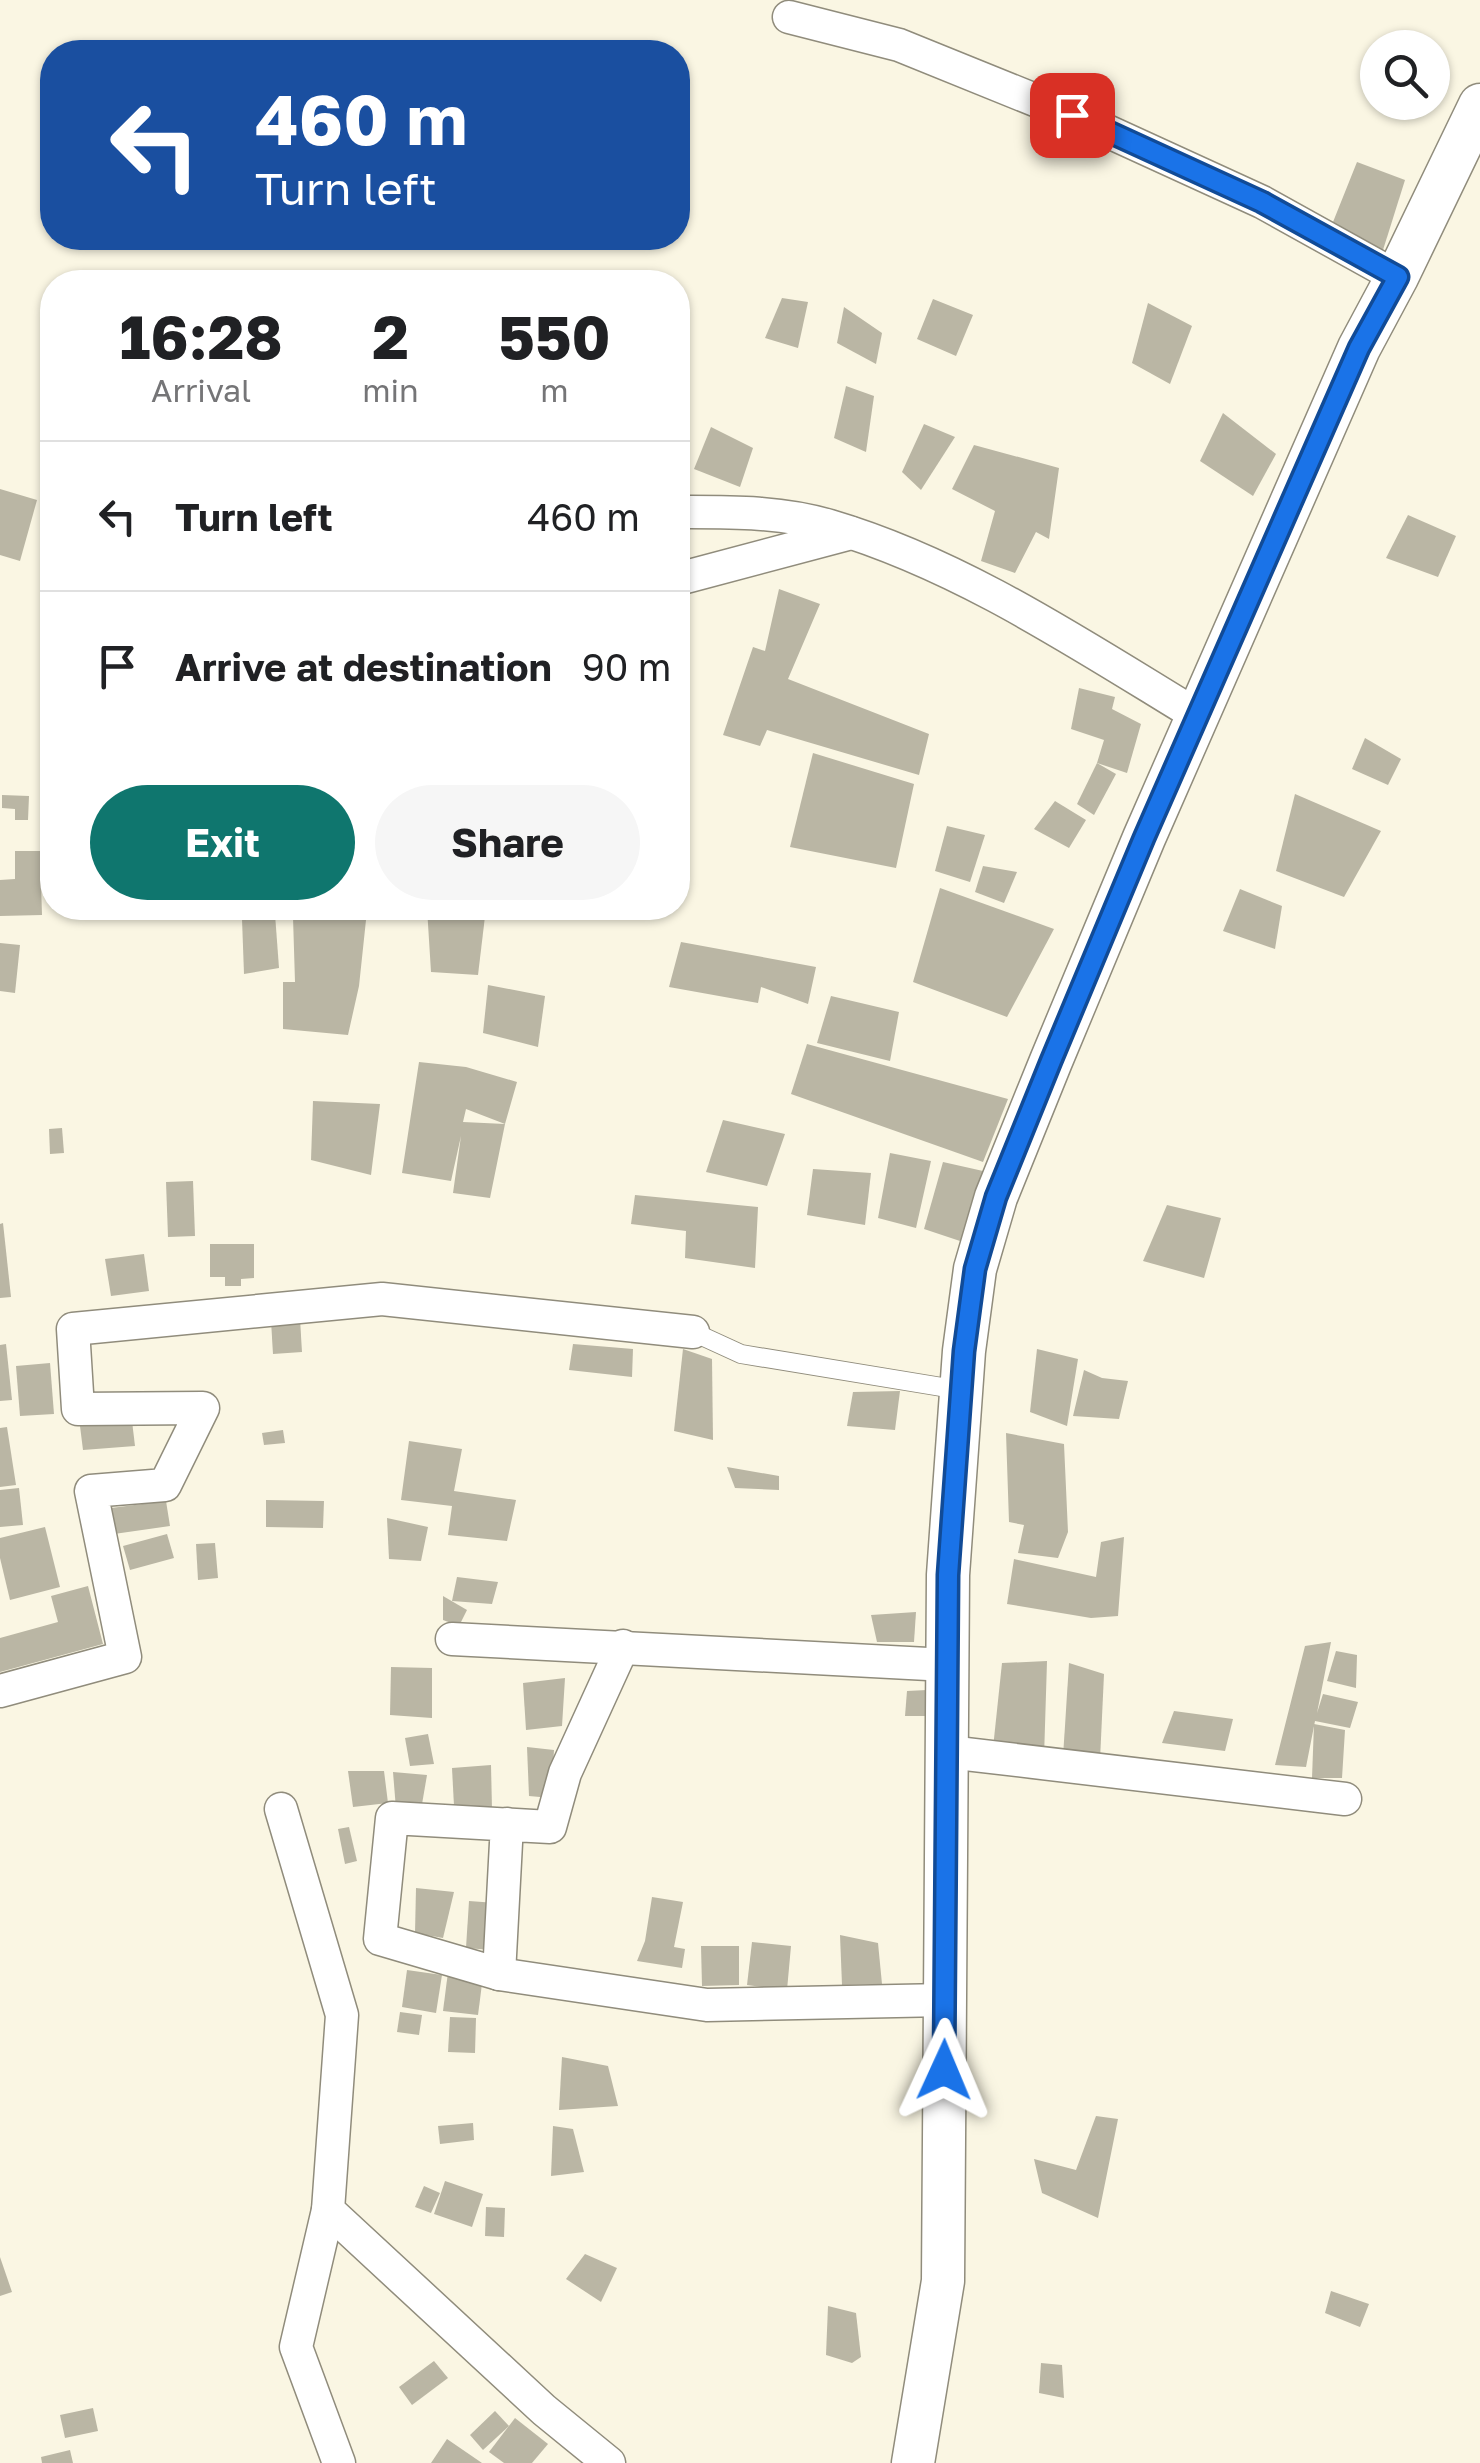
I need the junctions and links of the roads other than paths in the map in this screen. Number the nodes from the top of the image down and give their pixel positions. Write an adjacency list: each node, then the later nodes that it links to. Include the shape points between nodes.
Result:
1 (789, 17): 3 (street, via 899,45 1072,115 1262,202)
2 (1480, 105): 3 (street)
3 (1398, 277): 7 (street, via 1359,348)
4 (690, 512): 5 (street, via 750,511)
5 (850, 533): 6 (street); 7 (street, via 1028,613)
6 (690, 577)
7 (1198, 716): 9 (street, via 996,1197 975,1269)
8 (693, 1332): 9 (lane, via 741,1354); 13 (street, via 382,1299 73,1328 78,1409 204,1408 164,1486 91,1491 125,1657)
9 (961, 1390): 12 (street)
10 (452, 1639): 11 (street)
11 (623, 1646): 12 (street); 17 (street, via 565,1773 550,1826)
12 (947, 1666): 14 (street)
13 (0, 1692)
14 (947, 1746): 15 (street, via 957,1753); 19 (street)
15 (1345, 1798)
16 (281, 1809): 20 (street, via 342,2015)
17 (508, 1824): 18 (street); 18 (street, via 392,1818 380,1939)
18 (499, 1974): 19 (street, via 707,2005)
19 (945, 2000): 23 (street, via 942,2281)
20 (328, 2210): 21 (street, via 296,2347); 22 (street)
21 (339, 2463)
22 (609, 2463)
23 (913, 2463)

